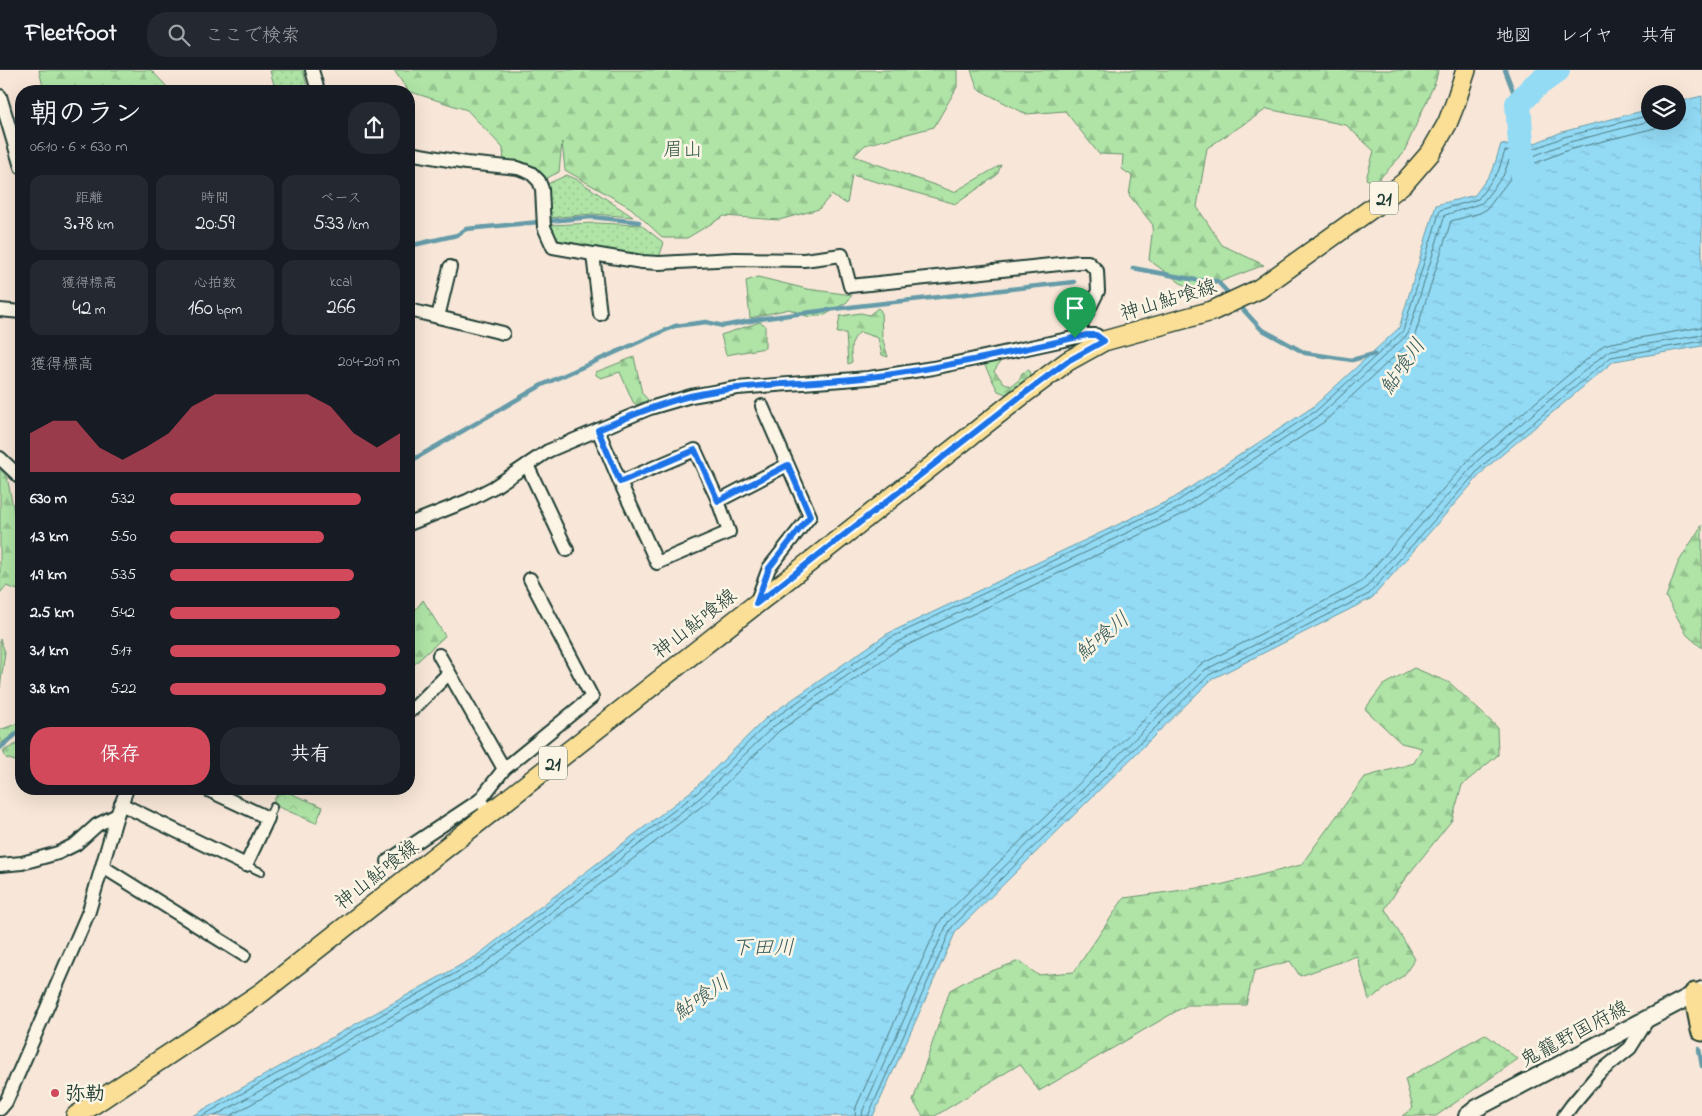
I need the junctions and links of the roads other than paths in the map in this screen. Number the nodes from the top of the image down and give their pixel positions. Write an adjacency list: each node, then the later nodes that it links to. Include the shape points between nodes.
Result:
1 (312, 70): 3 (street)
2 (1466, 70): 16 (main road, 神山鮎喰線 / 21, via 1447,124 1431,152 1405,182 1375,206 1259,289 1212,311)
3 (316, 85)
4 (0, 96): 5 (street)
5 (15, 147)
6 (415, 154): 7 (street, via 518,168 531,173 542,190 544,227 552,247)
7 (593, 254): 12 (street); 15 (street, via 659,263 804,260 842,255 850,286 1088,262 1097,271 1098,292)
8 (450, 267): 13 (street)
9 (0, 310): 10 (street)
10 (15, 311)
11 (415, 311): 13 (street)
12 (600, 314)
13 (438, 317): 14 (street)
14 (503, 333)
15 (1075, 338): 16 (street, via 1096,335); 18 (street, via 869,378 737,388 691,396 650,408)
16 (1104, 341): 28 (main road, 神山鮎喰線 / 21, via 1068,361 1021,396)
17 (762, 406): 21 (street)
18 (598, 430): 20 (street, via 548,451); 23 (street)
19 (0, 458): 22 (street)
20 (527, 465): 25 (street, via 467,501); 26 (street)
21 (788, 465): 24 (street); 28 (street, via 810,516 769,568)
22 (15, 472)
23 (620, 482): 24 (street, via 695,450); 24 (street, via 657,563 729,532)
24 (718, 501)
25 (415, 522)
26 (567, 550)
27 (530, 578): 32 (street, via 592,697)
28 (756, 604): 35 (main road, 神山鮎喰線 / 21)
29 (439, 655): 30 (street)
30 (449, 672): 31 (street); 32 (street)
31 (415, 707)
32 (504, 769): 35 (street)
33 (125, 795): 36 (street)
34 (223, 795): 39 (street, via 271,812)
35 (485, 806): 37 (street); 47 (main road, 神山鮎喰線 / 21, via 261,993)
36 (119, 809): 38 (street, via 76,844 58,853); 39 (street); 40 (street)
37 (388, 861)
38 (0, 864)
39 (246, 865): 41 (lane)
40 (103, 867): 42 (street); 46 (street, via 85,920)
41 (262, 872)
42 (244, 954)
43 (1698, 992): 44 (main road, 鬼籠野国府線); 45 (highway)
44 (1648, 1019): 48 (main road, 鬼籠野国府線); 49 (street, via 1630,1048 1599,1073)
45 (1702, 1030)
46 (0, 1110)
47 (76, 1116)
48 (1467, 1116)
49 (1564, 1116)

